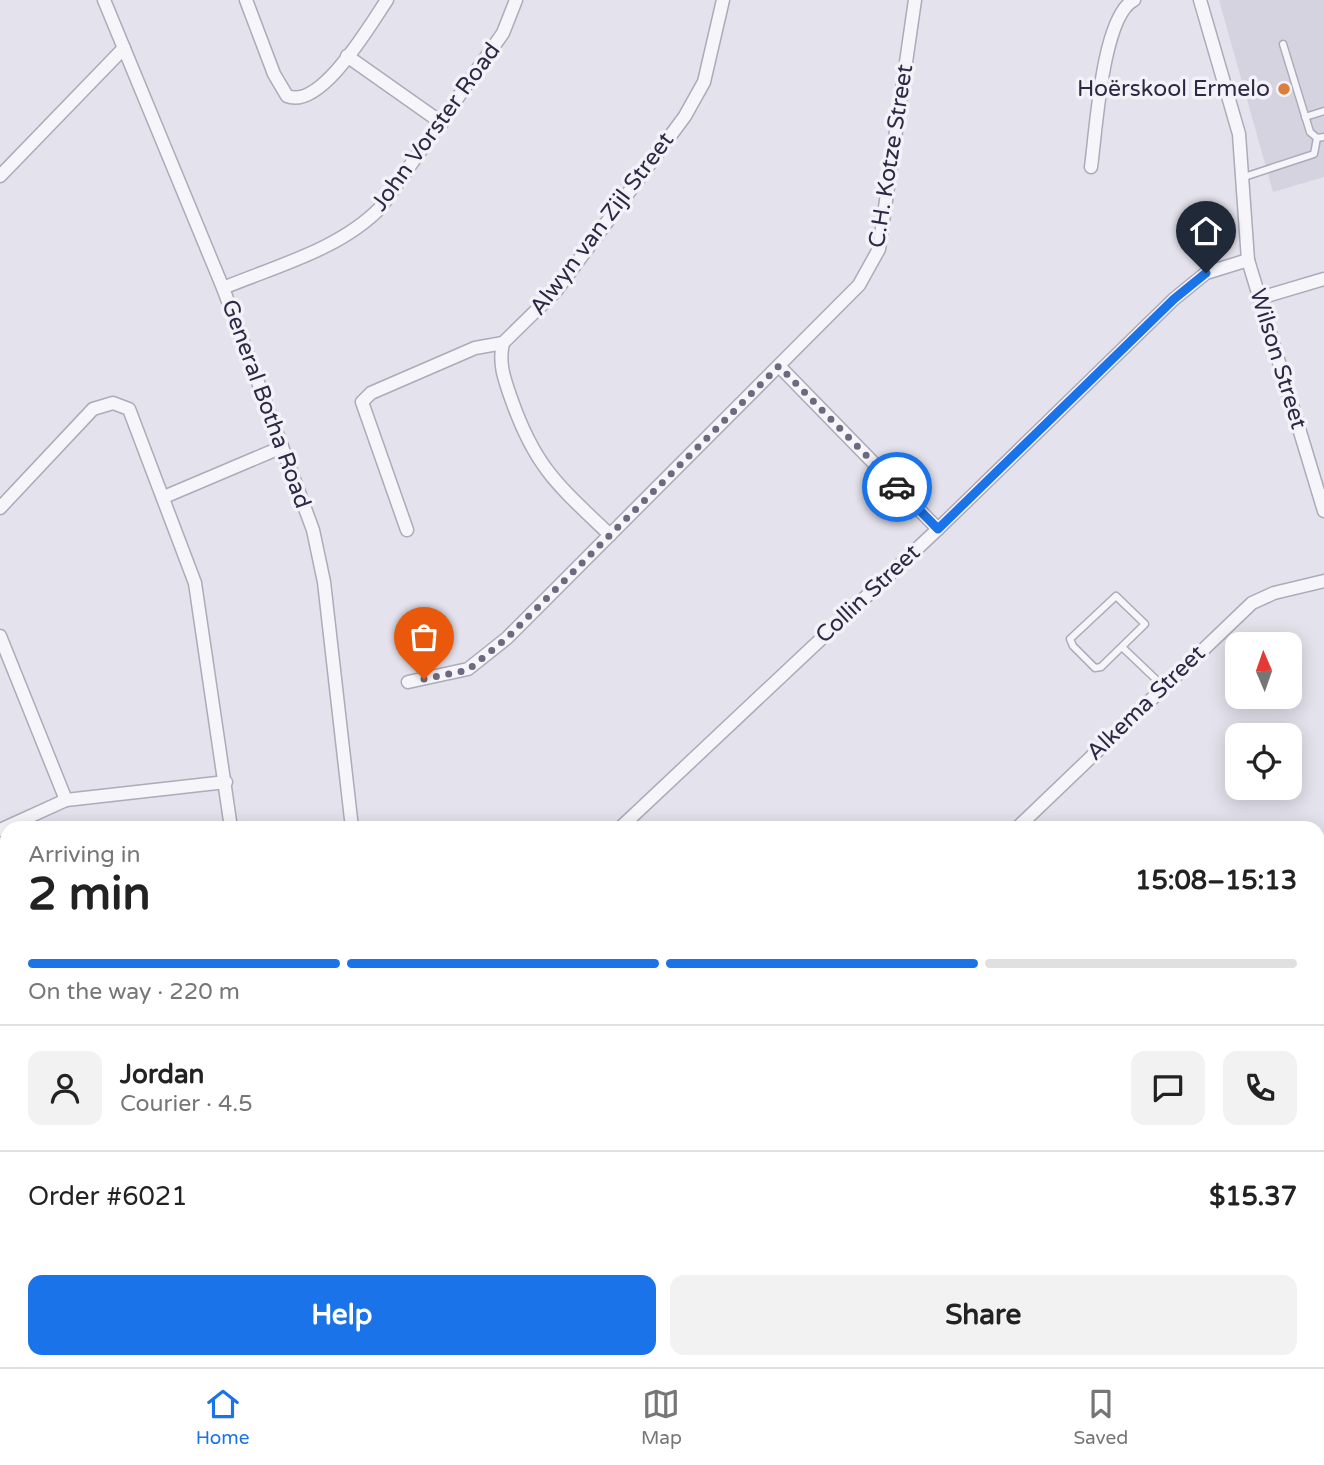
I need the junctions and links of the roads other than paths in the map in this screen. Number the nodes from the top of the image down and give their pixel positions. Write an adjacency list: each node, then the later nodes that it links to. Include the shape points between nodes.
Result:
1 (104, 0): 10 (street, General Botha Road)
2 (246, 0): 11 (street, via 287,96 309,96)
3 (387, 0): 11 (street)
4 (516, 0): 14 (street, John Vorster Road, via 503,33)
5 (723, 0): 23 (street, Alwyn van Zijl Street, via 705,82 685,116 556,291)
6 (915, 0): 24 (street, C.H. Kotze Street, via 879,249 859,285)
7 (1134, 0): 16 (street, via 1122,11 1109,48)
8 (1200, 0): 18 (street, Wilson Street, via 1235,115)
9 (1283, 44): 13 (lane)
10 (124, 48): 17 (street); 21 (street, General Botha Road)
11 (348, 56): 14 (street)
12 (1324, 111): 13 (lane)
13 (1306, 117): 15 (lane, via 1310,132)
14 (442, 123): 21 (street, John Vorster Road, via 367,221 333,242)
15 (1321, 138): 18 (lane, via 1314,154)
16 (1091, 167)
17 (0, 176)
18 (1244, 177): 19 (street, Wilson Street)
19 (1248, 260): 22 (street, Wilson Street); 29 (street, Collin Street, via 1206,273 1191,284)
20 (1324, 279): 22 (street)
21 (223, 288): 25 (street, General Botha Road)
22 (1260, 298): 28 (street, Wilson Street)
23 (503, 343): 30 (street, via 475,348 370,393 362,402); 31 (street, via 501,368 529,445 552,480)
24 (779, 366): 29 (street); 31 (street, C.H. Kotze Street)
25 (282, 447): 26 (street); 41 (street, General Botha Road, via 313,530 324,582)
26 (164, 497): 27 (street, via 129,410 106,403 93,409); 37 (street, via 195,583)
27 (0, 508)
28 (1324, 512)
29 (938, 529): 42 (street, Collin Street)
30 (407, 530)
31 (610, 536): 35 (street, C.H. Kotze Street, via 482,660 468,670)
32 (1324, 581): 36 (street, Alkema Street, via 1252,603)
33 (0, 636): 38 (street)
34 (1122, 647): 34 (lane, via 1097,668 1070,639 1116,596 1144,622); 36 (lane)
35 (408, 682)
36 (1163, 687): 43 (street, Alkema Street)
37 (226, 782): 38 (street); 40 (street)
38 (66, 800): 39 (street)
39 (20, 821)
40 (230, 821)
41 (351, 821)
42 (627, 821)
43 (1024, 821)

